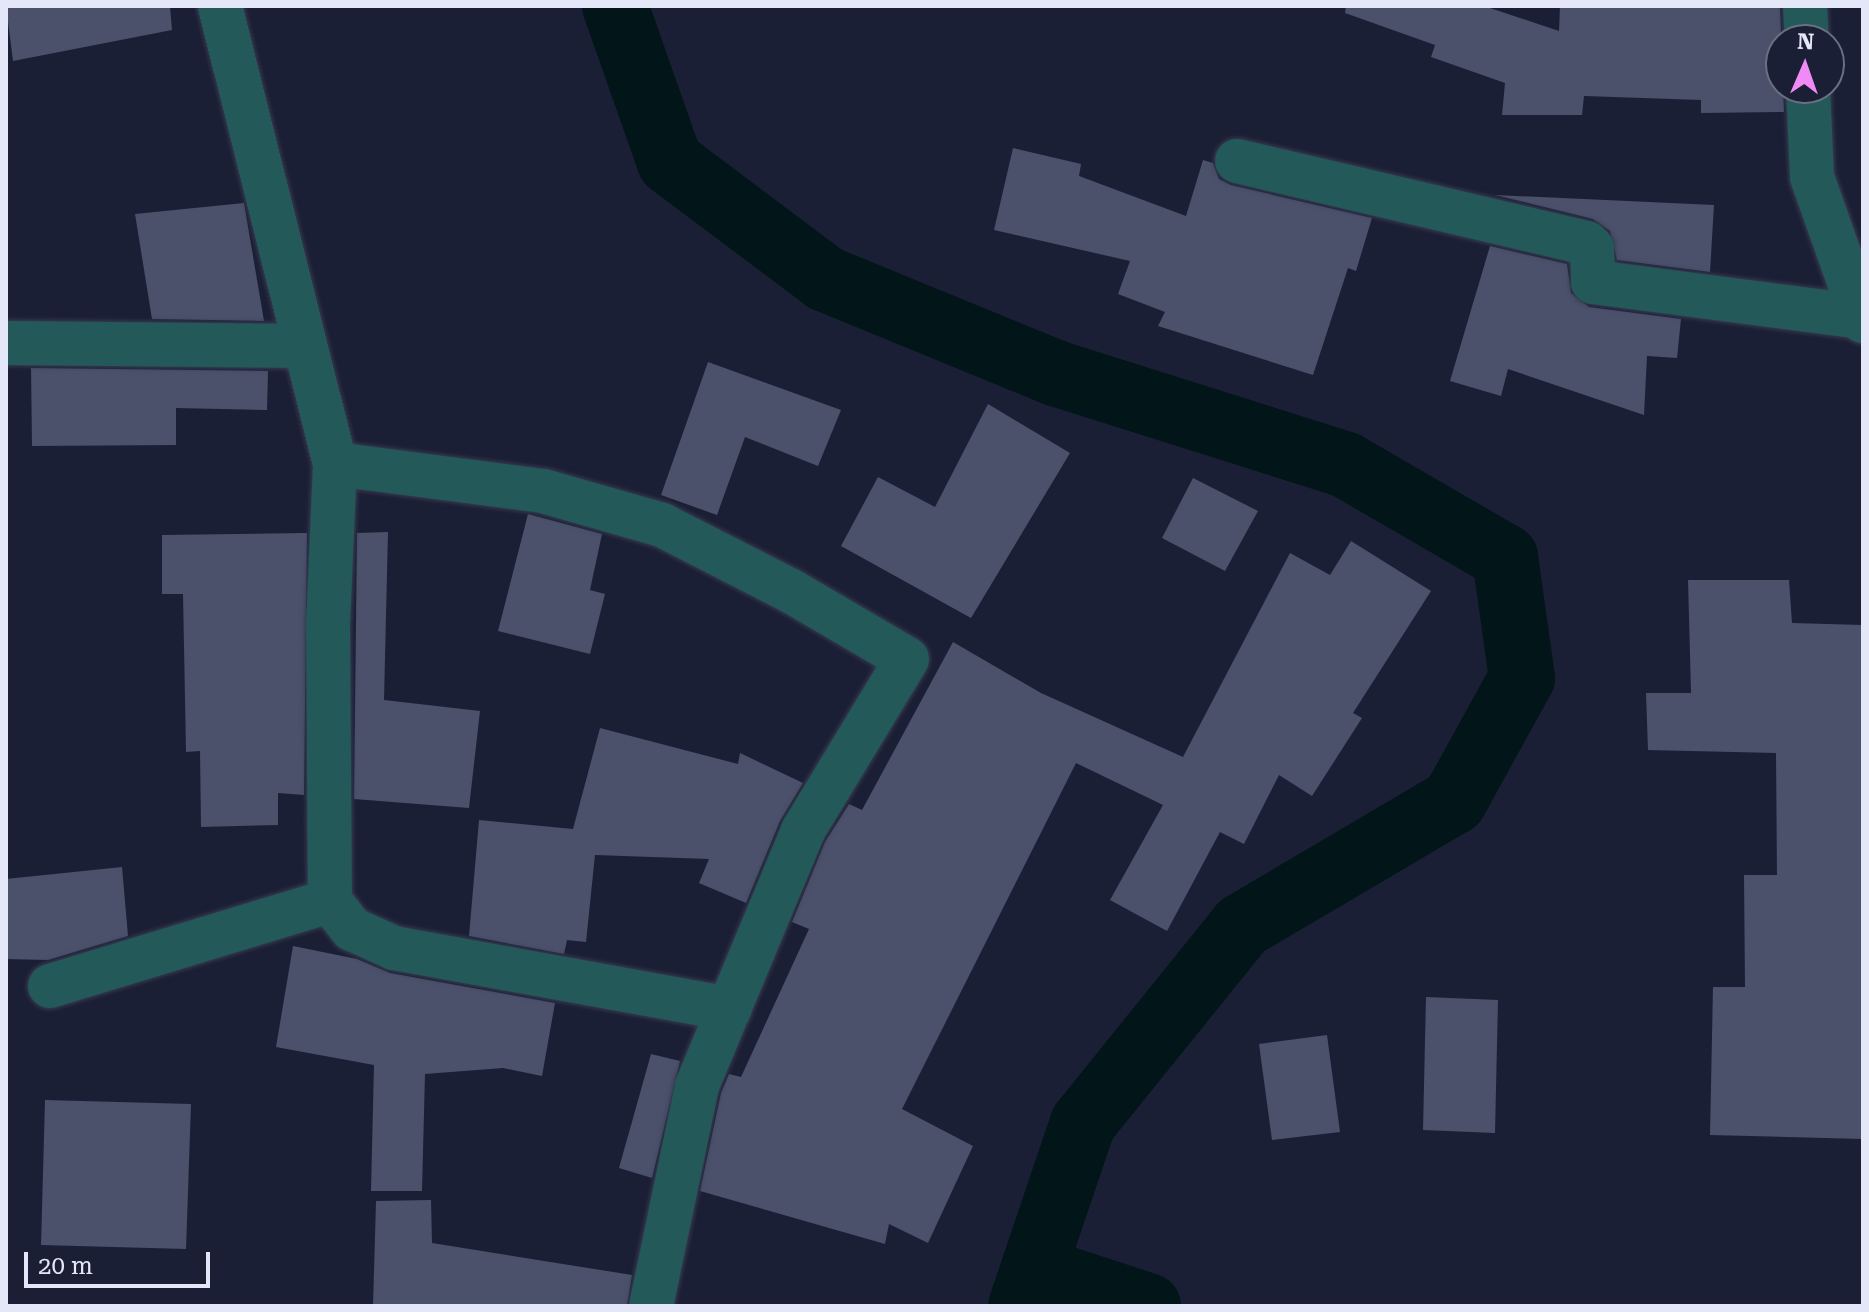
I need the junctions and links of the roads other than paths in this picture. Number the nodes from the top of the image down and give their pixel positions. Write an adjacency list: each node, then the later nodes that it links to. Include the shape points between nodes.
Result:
1 (220, 6): 6 (street)
2 (1809, 104): 4 (street, via 1812,177)
3 (1237, 161): 4 (street, via 1587,243 1592,248 1593,282)
4 (1863, 318)
5 (6, 343): 6 (street)
6 (305, 346): 7 (street)
7 (335, 464): 8 (street, via 328,622); 10 (street, via 543,491 662,525 907,659 803,831)
8 (330, 901): 9 (street); 10 (street, via 352,929 394,948)
9 (50, 986)
10 (729, 1009): 11 (street, via 697,1086)
11 (651, 1306)

